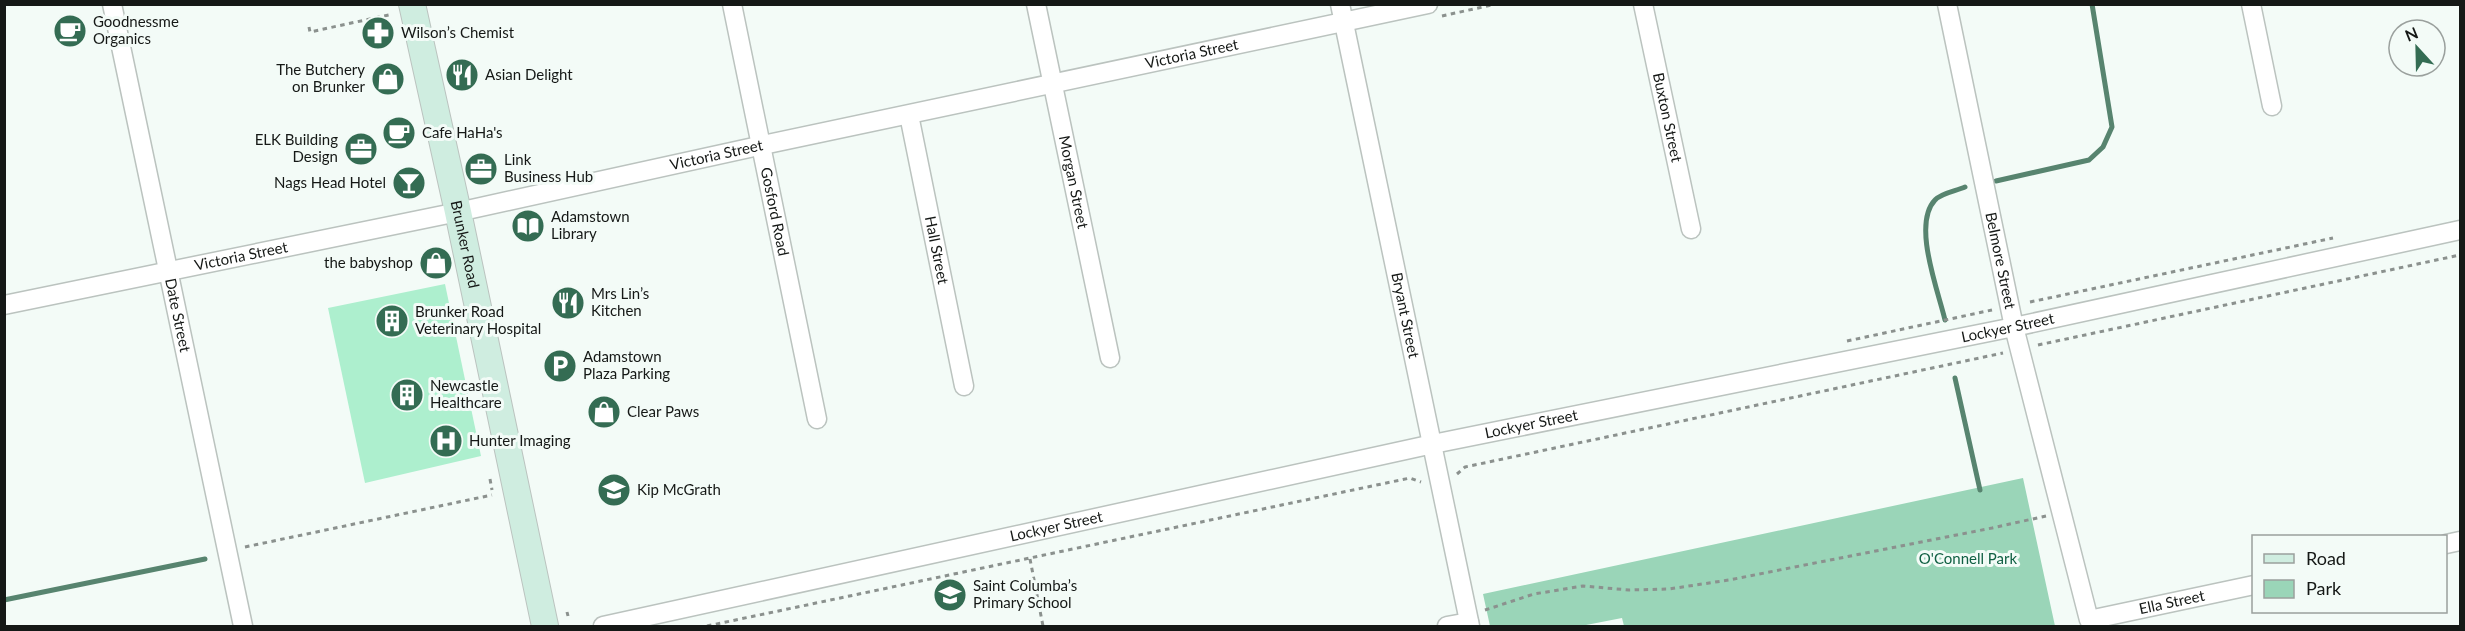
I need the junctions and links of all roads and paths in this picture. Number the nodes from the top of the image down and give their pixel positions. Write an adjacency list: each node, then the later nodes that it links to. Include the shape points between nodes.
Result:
1 (112, 4): 21 (street, Date Street)
2 (732, 4): 15 (street, Gosford Road)
3 (1036, 4): 12 (street, Morgan Street)
4 (1496, 4): 9 (path)
5 (1642, 4): 17 (street, Buxton Street)
6 (1947, 4): 24 (street, Belmore Street)
7 (2250, 4): 13 (street)
8 (403, 10): 11 (path, via 310,32); 16 (main road, Brunker Road)
9 (1434, 10): 10 (street, Victoria Street)
10 (1342, 14): 12 (street, Victoria Street); 30 (street, Bryant Street)
11 (309, 27)
12 (1053, 83): 14 (street, Victoria Street); 27 (street, Morgan Street)
13 (2272, 106)
14 (909, 115): 15 (street, Victoria Street); 28 (street, Hall Street)
15 (763, 145): 16 (street, Victoria Street); 29 (street, Gosford Road)
16 (458, 212): 21 (street, Victoria Street); 44 (main road, Brunker Road)
17 (1691, 229)
18 (2460, 230): 24 (street, Lockyer Street)
19 (2336, 237): 22 (path)
20 (2460, 255): 25 (path)
21 (167, 271): 23 (street, Victoria Street); 43 (street, Date Street)
22 (2030, 302)
23 (4, 305)
24 (2014, 327): 30 (street, Lockyer Street); 36 (street, Belmore Street)
25 (2038, 345)
26 (2003, 353): 31 (path, via 1465,467)
27 (1110, 358)
28 (964, 386)
29 (817, 419)
30 (1433, 444): 42 (street, Bryant Street); 45 (street, Lockyer Street)
31 (1450, 478)
32 (490, 479): 34 (path)
33 (1426, 483): 38 (path, via 1410,478)
34 (492, 489)
35 (492, 495): 37 (path)
36 (2062, 512): 40 (path, via 1729,580 1669,589 1583,586 1534,594); 41 (street, Belmore Street)
37 (243, 547)
38 (1030, 558): 46 (path); 47 (path)
39 (2252, 585): 41 (street, Ella Street)
40 (1485, 610)
41 (2089, 620)
42 (1469, 624): 48 (street)
43 (243, 627)
44 (545, 627)
45 (603, 627)
46 (707, 627)
47 (1043, 627)
48 (1447, 627)

